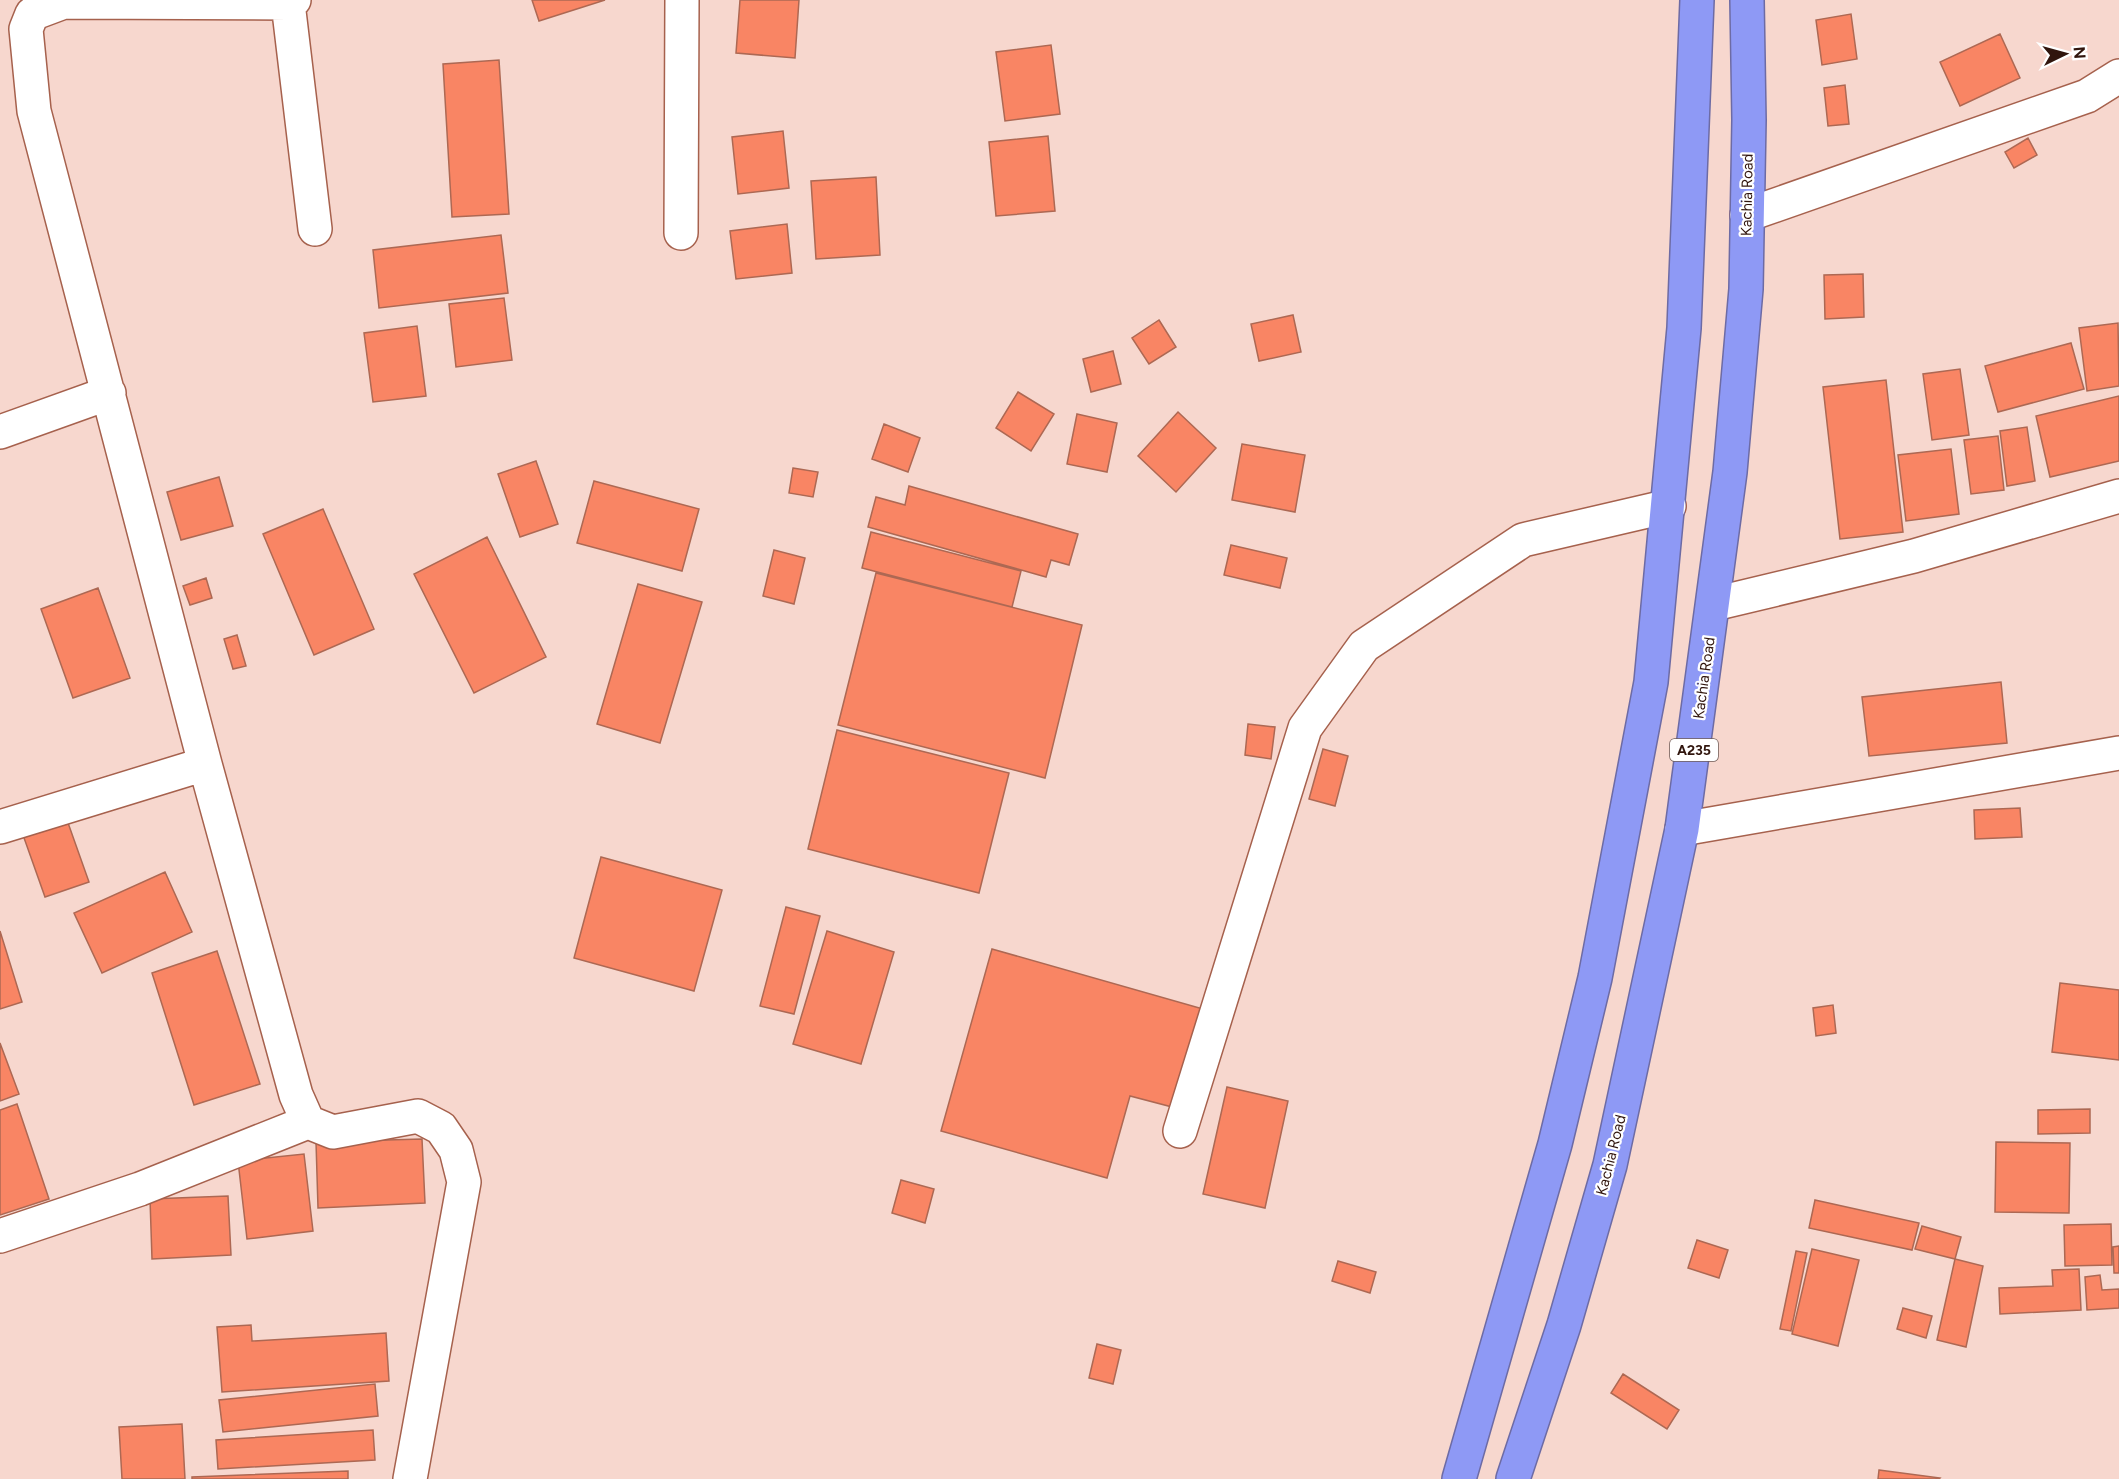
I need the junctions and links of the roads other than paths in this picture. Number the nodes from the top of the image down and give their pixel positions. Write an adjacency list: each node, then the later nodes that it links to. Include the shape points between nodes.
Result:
1 (682, 0): 8 (street)
2 (1697, 0): 12 (highway, via 1684,328)
3 (1747, 0): 6 (highway, Kachia Road / A235)
4 (291, 2): 7 (street); 9 (street, via 64,3 32,14 26,29 34,111)
5 (2119, 76): 6 (street, via 2087,96)
6 (1747, 215): 13 (highway, Kachia Road / A235, via 1746,290)
7 (315, 230)
8 (681, 233)
9 (109, 393): 10 (street); 15 (street)
10 (0, 432)
11 (2119, 496): 13 (street, via 1914,556)
12 (1669, 506): 19 (street, via 1523,540 1364,646 1305,728); 22 (highway, via 1651,682 1595,978 1555,1144)
13 (1714, 604): 17 (highway, Kachia Road / A235)
14 (2119, 753): 17 (street)
15 (205, 764): 16 (street); 18 (street, via 296,1095)
16 (0, 827)
17 (1682, 829): 23 (highway, Kachia Road / A235, via 1610,1165 1564,1325)
18 (308, 1122): 20 (street, via 140,1189); 21 (street, via 333,1132 418,1116 441,1128 456,1150 465,1182)
19 (1180, 1131)
20 (0, 1236)
21 (410, 1479)
22 (1459, 1479)
23 (1513, 1479)

